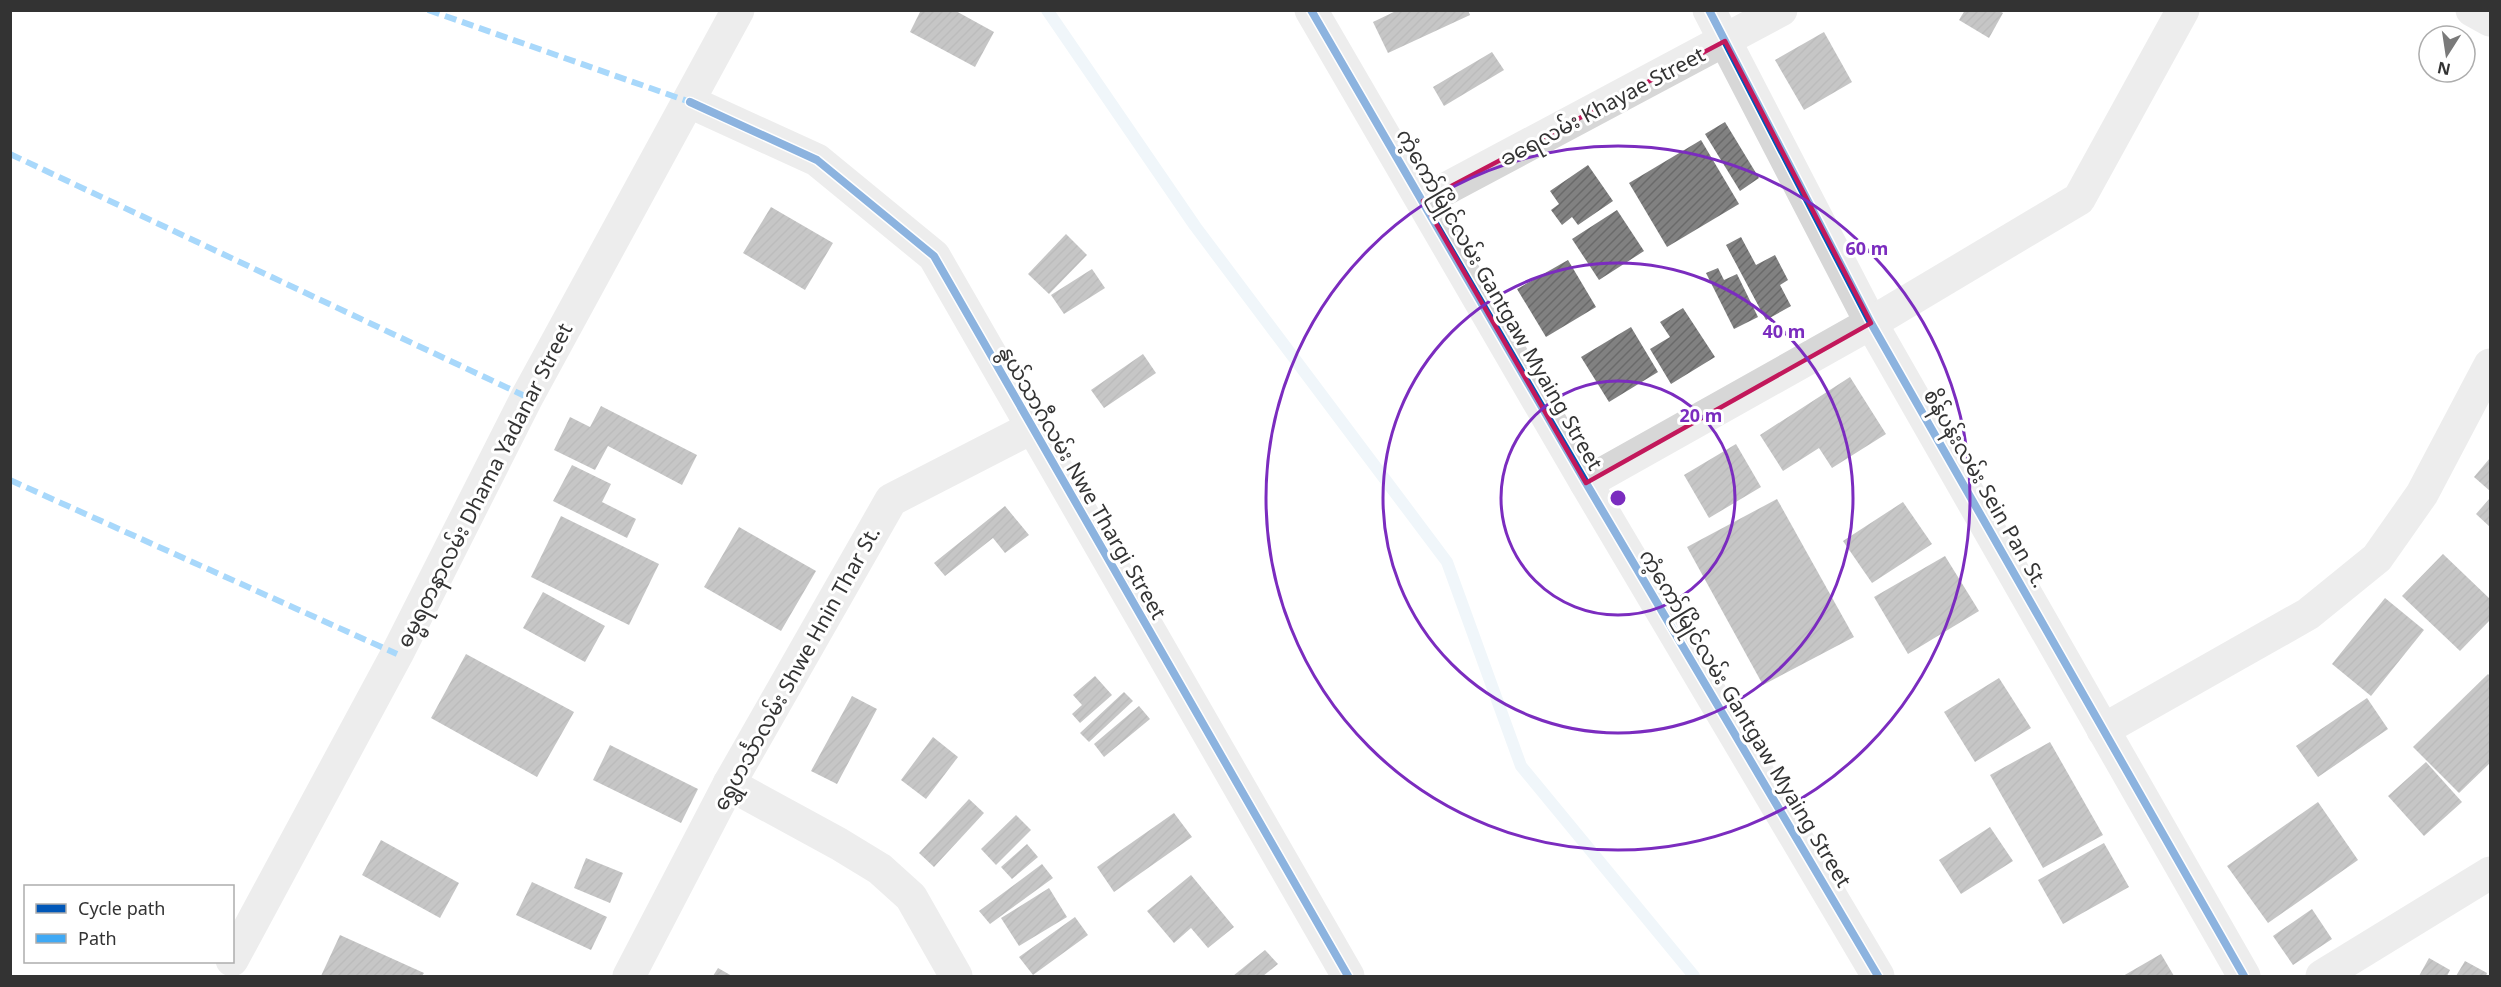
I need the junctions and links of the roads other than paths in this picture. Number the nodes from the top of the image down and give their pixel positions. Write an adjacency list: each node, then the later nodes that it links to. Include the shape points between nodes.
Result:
1 (738, 10): 9 (street, ဓမ္မရတနာလမ်း Dhama Yadanar Street)
2 (1311, 10): 10 (street, ကံ့ကော်မြိုင်လမ်း Gantgaw Myaing Street)
3 (1709, 10): 8 (street, စိန်ပန်းလမ်း Sein Pan St.)
4 (1781, 10): 8 (street, ခရေလမ်း Khayae Street)
5 (2183, 10): 11 (street, via 2079,199)
6 (2472, 10): 7 (street)
7 (2490, 20)
8 (1725, 41): 10 (street, ခရေလမ်း Khayae Street); 11 (street, စိန်ပန်းလမ်း Sein Pan St.)
9 (690, 102): 13 (street, နွယ်သာဂီလမ်း Nwe Thargi Street, via 817,160 934,256); 18 (street, ဓမ္မရတနာလမ်း Dhama Yadanar Street, via 527,397 397,654)
10 (1423, 201): 14 (street, ကံ့ကော်မြိုင်လမ်း Gantgaw Myaing Street)
11 (1871, 323): 14 (street); 15 (street, စိန်ပန်းလမ်း Sein Pan St.)
12 (2490, 365): 15 (street, via 2422,494 2377,558 2308,614)
13 (1031, 428): 16 (street, ရွှေဟင်္သာလမ်း Shwe Hnin Thar St., via 891,500); 21 (street, နွယ်သာဂီလမ်း Nwe Thargi Street)
14 (1586, 483): 22 (street, ကံ့ကော်မြိုင်လမ်း Gantgaw Myaing Street)
15 (2103, 730): 23 (street, စိန်ပန်းလမ်း Sein Pan St.)
16 (729, 784): 19 (street, ရွှေဟင်္သာလမ်း Shwe Hnin Thar St.); 20 (street, via 880,869 911,897)
17 (2490, 873): 24 (street)
18 (234, 957)
19 (629, 976)
20 (956, 976)
21 (1348, 976)
22 (1878, 976)
23 (2244, 976)
24 (2322, 976)

